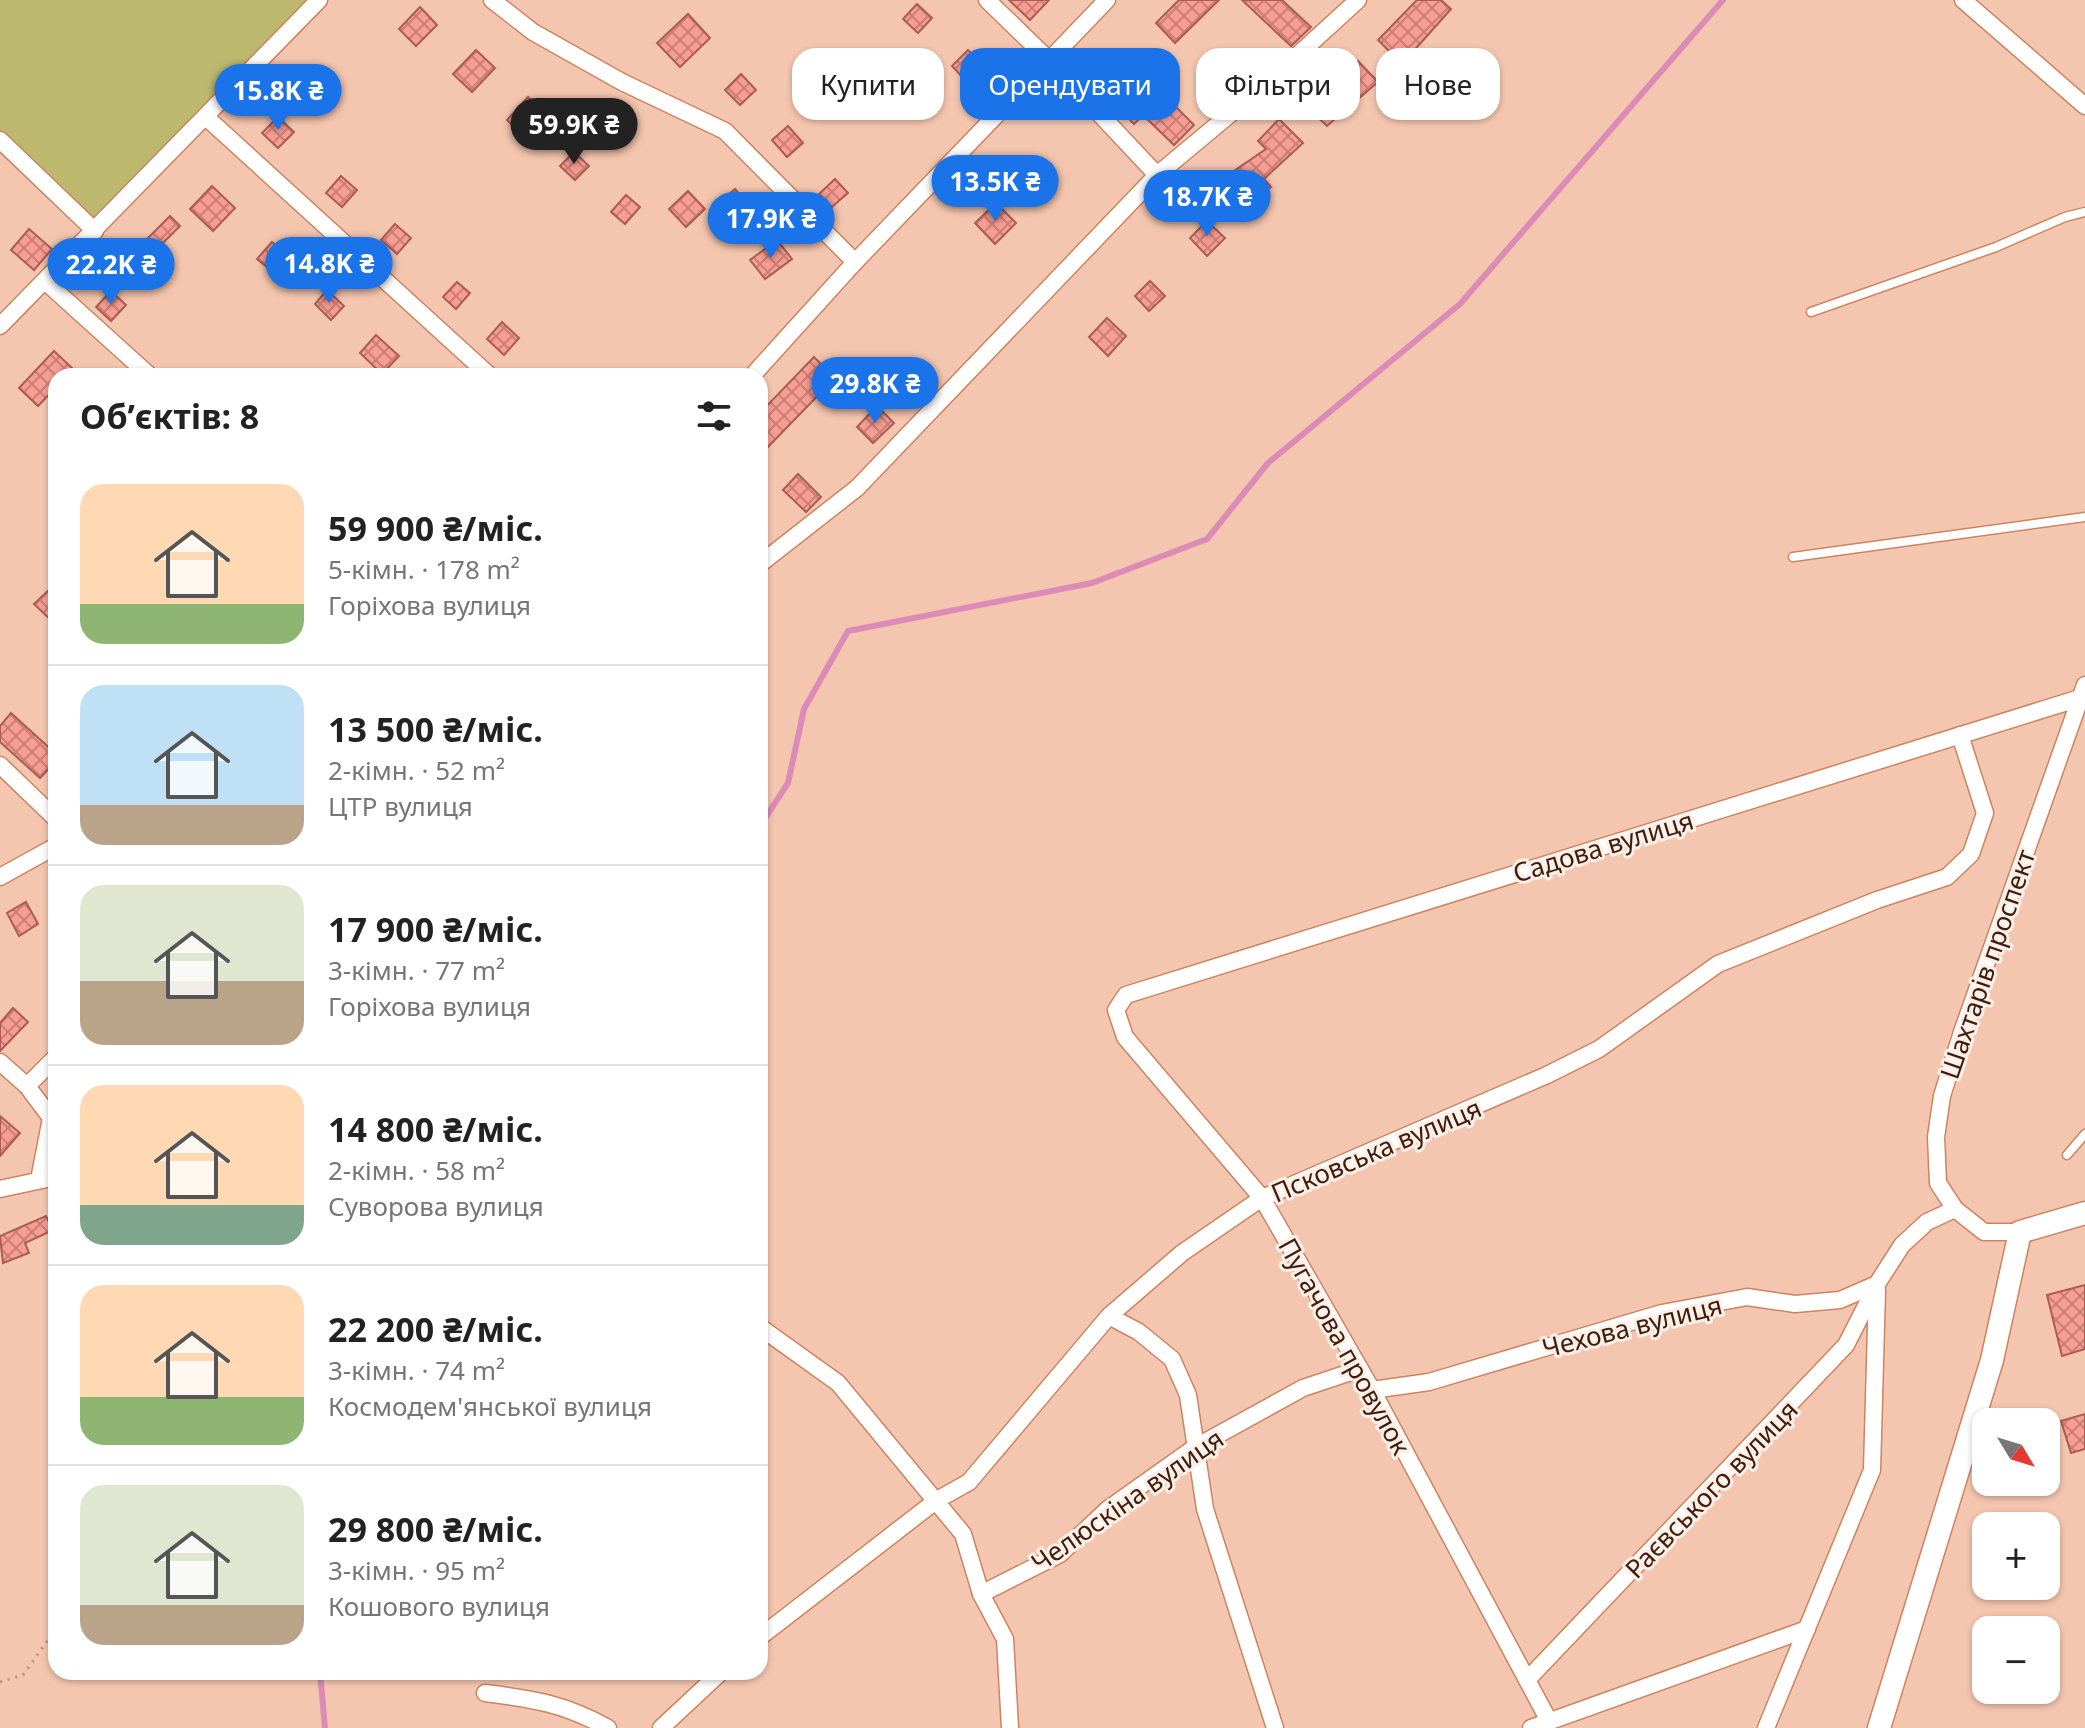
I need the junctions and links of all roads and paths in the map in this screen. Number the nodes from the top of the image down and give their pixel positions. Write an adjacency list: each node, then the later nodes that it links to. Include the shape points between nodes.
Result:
1 (319, 0): 10 (street)
2 (492, 0): 17 (street, via 533,32 725,131)
3 (987, 0): 7 (street)
4 (1107, 0): 8 (street)
5 (1358, 0): 14 (street)
6 (1963, 0): 9 (street)
7 (1037, 48)
8 (1061, 48)
9 (2085, 106)
10 (207, 118): 16 (street); 22 (street)
11 (991, 120): 17 (street)
12 (1105, 120): 14 (street)
13 (0, 140): 16 (street)
14 (1157, 175): 26 (street, via 857,488)
15 (2085, 212): 19 (lane)
16 (95, 231): 18 (street)
17 (855, 262): 23 (street)
18 (46, 282): 20 (street); 21 (street)
19 (1811, 312)
20 (0, 326)
21 (141, 368)
22 (481, 368)
23 (759, 368)
24 (2085, 517): 25 (lane)
25 (1793, 557)
26 (768, 558)
27 (2083, 692): 28 (street, Садова вулиця); 45 (street, Шахтарів проспект, via 1942,1096 1936,1137 1938,1183)
28 (1960, 735): 33 (street, Садова вулиця); 44 (street, Псковська вулиця, via 1985,813 1971,854 1947,877 1718,964 1599,1049)
29 (0, 765): 30 (street)
30 (48, 811)
31 (48, 850): 32 (street)
32 (0, 877)
33 (1126, 995): 44 (street, Пугачова провулок, via 1116,1010 1125,1037)
34 (0, 1062): 36 (street)
35 (48, 1065): 36 (street)
36 (27, 1086): 37 (street)
37 (48, 1114)
38 (48, 1134): 42 (street)
39 (2085, 1134): 40 (lane)
40 (2067, 1155)
41 (48, 1178): 42 (street)
42 (39, 1180): 43 (street)
43 (0, 1189)
44 (1262, 1198): 49 (street, Псковська вулиця, via 1182,1253); 51 (street, Пугачова провулок)
45 (1955, 1209): 47 (street, Шахтарів проспект, via 1984,1232); 48 (street, via 1927,1222 1902,1245)
46 (2085, 1213): 47 (main road)
47 (2020, 1232): 70 (main road, via 1992,1360)
48 (1877, 1284): 52 (street, Чехова вулиця, via 1840,1300 1795,1304 1747,1297 1662,1313 1429,1382); 56 (street, via 1872,1470); 60 (street, Раєвського вулиця, via 1846,1345)
49 (1109, 1316): 53 (street, via 1172,1359 1188,1395); 54 (street, Псковська вулиця, via 969,1482)
50 (768, 1333): 54 (street, via 838,1383)
51 (1360, 1369): 52 (street, Пугачова провулок); 53 (street, Челюскіна вулиця, via 1303,1388)
52 (1372, 1390): 60 (street, Пугачова провулок)
53 (1194, 1448): 55 (street, Челюскіна вулиця, via 1108,1509 1060,1554); 67 (street, via 1205,1509)
54 (937, 1500): 55 (street, via 963,1534); 57 (street, Псковська вулиця)
55 (981, 1594): 66 (street, via 1005,1639)
56 (1807, 1629): 63 (street); 69 (street)
57 (768, 1631)
58 (48, 1640): 61 (path, via 23,1675)
59 (712, 1680): 65 (street)
60 (1527, 1680): 63 (street, Пугачова провулок)
61 (0, 1682)
62 (485, 1693): 64 (street, via 574,1709)
63 (1549, 1721): 68 (street)
64 (608, 1728)
65 (661, 1728)
66 (1010, 1728)
67 (1275, 1728)
68 (1531, 1728)
69 (1766, 1728)
70 (1879, 1728)

